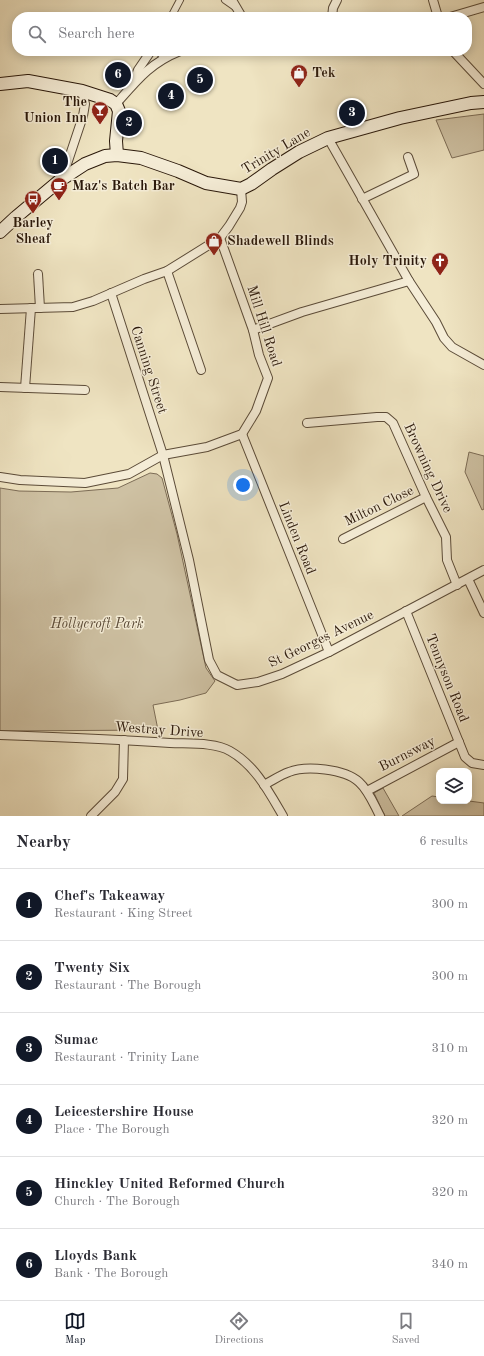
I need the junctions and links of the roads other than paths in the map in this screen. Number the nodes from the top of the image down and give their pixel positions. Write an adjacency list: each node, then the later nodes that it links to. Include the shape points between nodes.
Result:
1 (180, 0): 10 (street)
2 (225, 0): 8 (street)
3 (232, 0): 8 (street)
4 (328, 0): 9 (street)
5 (337, 0): 9 (street)
6 (432, 0): 13 (street)
7 (484, 7): 14 (street)
8 (236, 8): 11 (street)
9 (333, 8): 12 (street)
10 (174, 12)
11 (239, 12)
12 (333, 12)
13 (436, 12)
14 (467, 12)
15 (148, 56): 18 (street, via 138,70)
16 (160, 56): 18 (street)
17 (458, 56): 20 (street)
18 (134, 82): 25 (street)
19 (0, 84): 21 (main road, via 28,81)
20 (484, 84)
21 (82, 91): 25 (main road); 29 (street, via 85,104 83,116)
22 (484, 96): 24 (main road, Trinity Lane)
23 (484, 102): 24 (main road, Trinity Lane)
24 (471, 103): 26 (main road, Trinity Lane, via 400,118)
25 (116, 104): 27 (main road, via 119,111)
26 (328, 138): 30 (main road, Trinity Lane, via 298,152); 31 (street)
27 (117, 155): 29 (main road, via 105,156 85,164); 30 (main road, via 141,158 206,183)
28 (408, 157): 31 (street, via 414,174)
29 (62, 179): 32 (main road)
30 (241, 189): 33 (street, Trinity Lane, via 240,208)
31 (362, 199): 36 (street)
32 (0, 232)
33 (220, 238): 34 (street, Trinity Lane); 41 (street, Mill Hill Road)
34 (167, 271): 37 (street, Trinity Lane); 43 (street)
35 (38, 274): 39 (street)
36 (408, 281): 41 (street, via 302,312); 42 (street, via 452,347)
37 (111, 292): 39 (street, Trinity Lane, via 72,307); 49 (street, Canning Street)
38 (31, 308): 39 (street, Trinity Lane); 40 (street, Trinity Lane); 45 (street)
39 (40, 308)
40 (0, 309)
41 (253, 330): 48 (street, Mill Hill Road, via 258,355 268,378 256,411)
42 (484, 365)
43 (202, 370)
44 (0, 387): 45 (street)
45 (26, 388): 46 (street)
46 (86, 390)
47 (307, 423): 51 (street, Browning Drive, via 386,417 393,424)
48 (242, 434): 49 (street, via 207,446); 58 (street, Linden Road)
49 (163, 456): 50 (street, via 129,474 85,483 20,480); 58 (street, St Georges Avenue, via 189,560 209,660 218,675 237,685 258,682)
50 (0, 476)
51 (426, 497): 52 (street, Milton Close); 55 (street, Browning Drive, via 446,537 447,560)
52 (343, 539)
53 (484, 570): 54 (street, St Georges Avenue)
54 (468, 580): 55 (street, St Georges Avenue); 57 (street)
55 (457, 585): 56 (street, St Georges Avenue)
56 (406, 611): 58 (street, St Georges Avenue); 61 (street, Tennyson Road)
57 (484, 613)
58 (329, 652)
59 (0, 736): 60 (street, Westray Drive)
60 (124, 740): 63 (street, Westray Drive, via 222,747 242,758); 65 (street, via 123,779 115,792)
61 (459, 742): 62 (street, Tennyson Road, via 465,757 472,763); 64 (street, Burnsway)
62 (484, 765)
63 (264, 785): 64 (street, via 290,771 312,769 344,773 359,782); 66 (street, Westray Drive)
64 (366, 791): 67 (street)
65 (91, 816)
66 (283, 816)
67 (380, 816)

